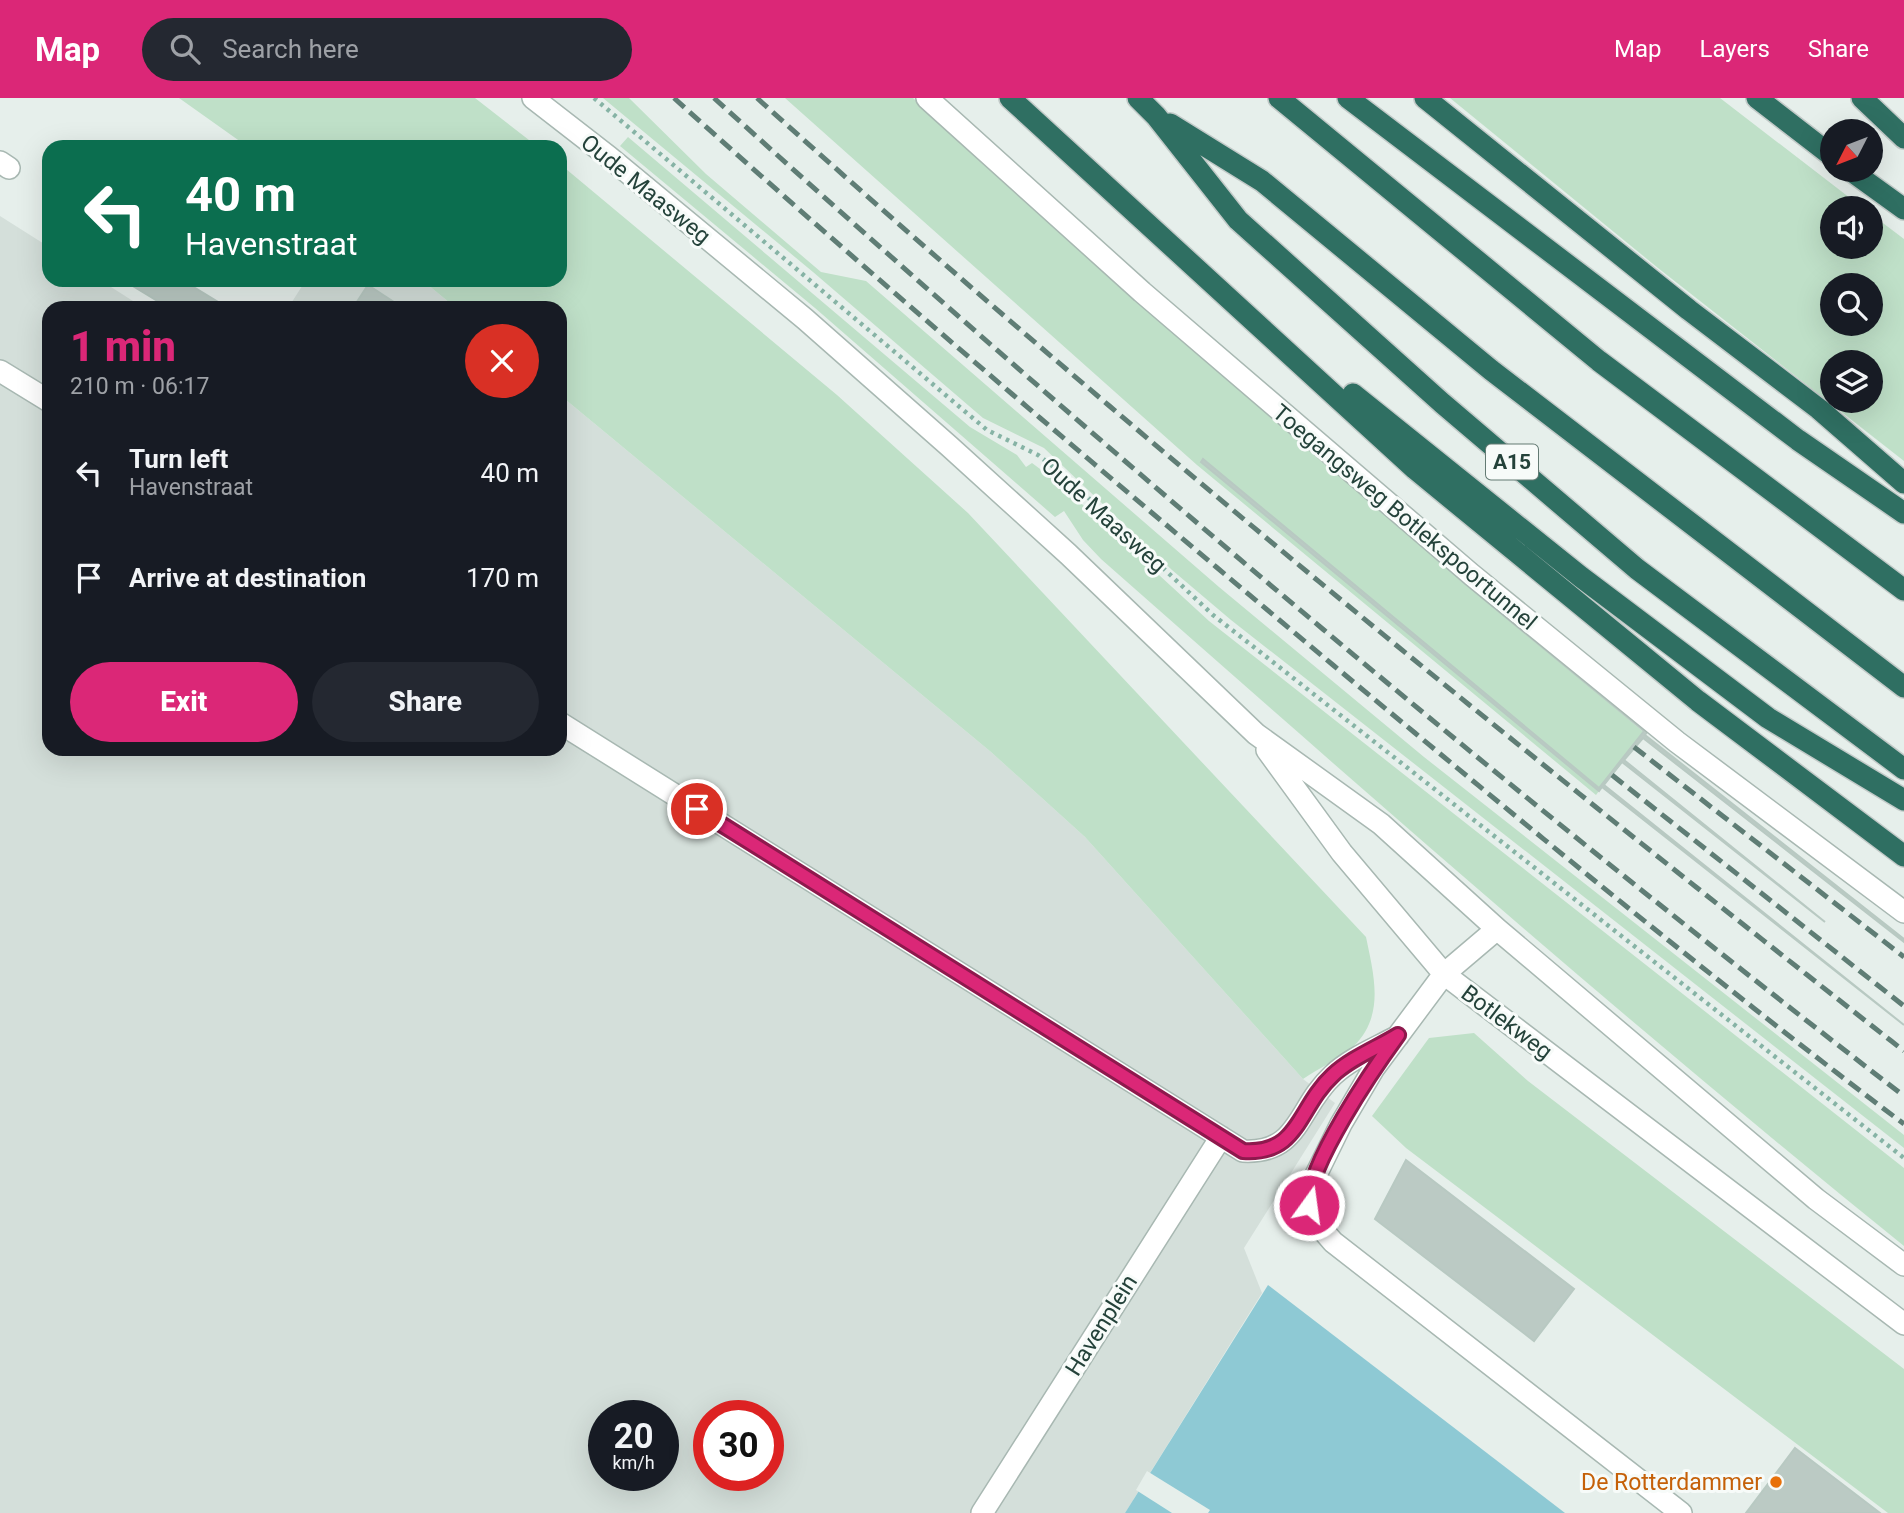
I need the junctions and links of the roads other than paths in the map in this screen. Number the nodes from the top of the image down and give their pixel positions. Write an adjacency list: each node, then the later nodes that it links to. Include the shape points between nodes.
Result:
1 (533, 98): 23 (street, Oude Maasweg, via 794,311 939,437)
2 (927, 98): 27 (street, Toegangsweg Botlekspoortunnel, via 1142,292 1482,584 1677,742)
3 (1010, 98): 15 (highway, A15)
4 (1138, 98): 10 (highway, A15)
5 (1279, 98): 20 (highway, via 1599,361)
6 (1348, 98): 19 (highway, via 1787,432)
7 (1424, 98): 18 (highway, via 1819,409)
8 (1757, 98): 12 (highway)
9 (1862, 98): 11 (highway)
10 (1156, 116): 21 (highway, A15, via 1262,181 1492,370); 24 (highway, A15, via 1238,220 1442,403 1637,569)
11 (1904, 138)
12 (1820, 147)
13 (1867, 182): 14 (highway)
14 (1904, 209)
15 (1190, 264): 25 (highway, A15, via 1581,578 1768,718); 26 (highway, A15, via 1415,469 1698,701)
16 (0, 371): 17 (street)
17 (42, 397)
18 (1904, 483)
19 (1904, 513)
20 (1904, 590)
21 (1904, 687)
22 (567, 727): 31 (street)
23 (1256, 734): 28 (street, Oude Maasweg, via 1381,824); 29 (street, Oude Maasweg, via 1342,853)
24 (1904, 769)
25 (1904, 800)
26 (1904, 856)
27 (1904, 912)
28 (1497, 929): 29 (street); 32 (street, via 1816,1199)
29 (1444, 974): 30 (street, Botlekweg); 33 (street, Botlekweg)
30 (1398, 1035): 31 (street, via 1334,1074 1280,1146 1264,1153 1243,1151); 35 (street, Botlekweg, via 1341,1124 1308,1191 1315,1221 1333,1242)
31 (1221, 1137): 34 (street, Havenplein)
32 (1904, 1265)
33 (1904, 1324)
34 (982, 1513)
35 (1681, 1513)

